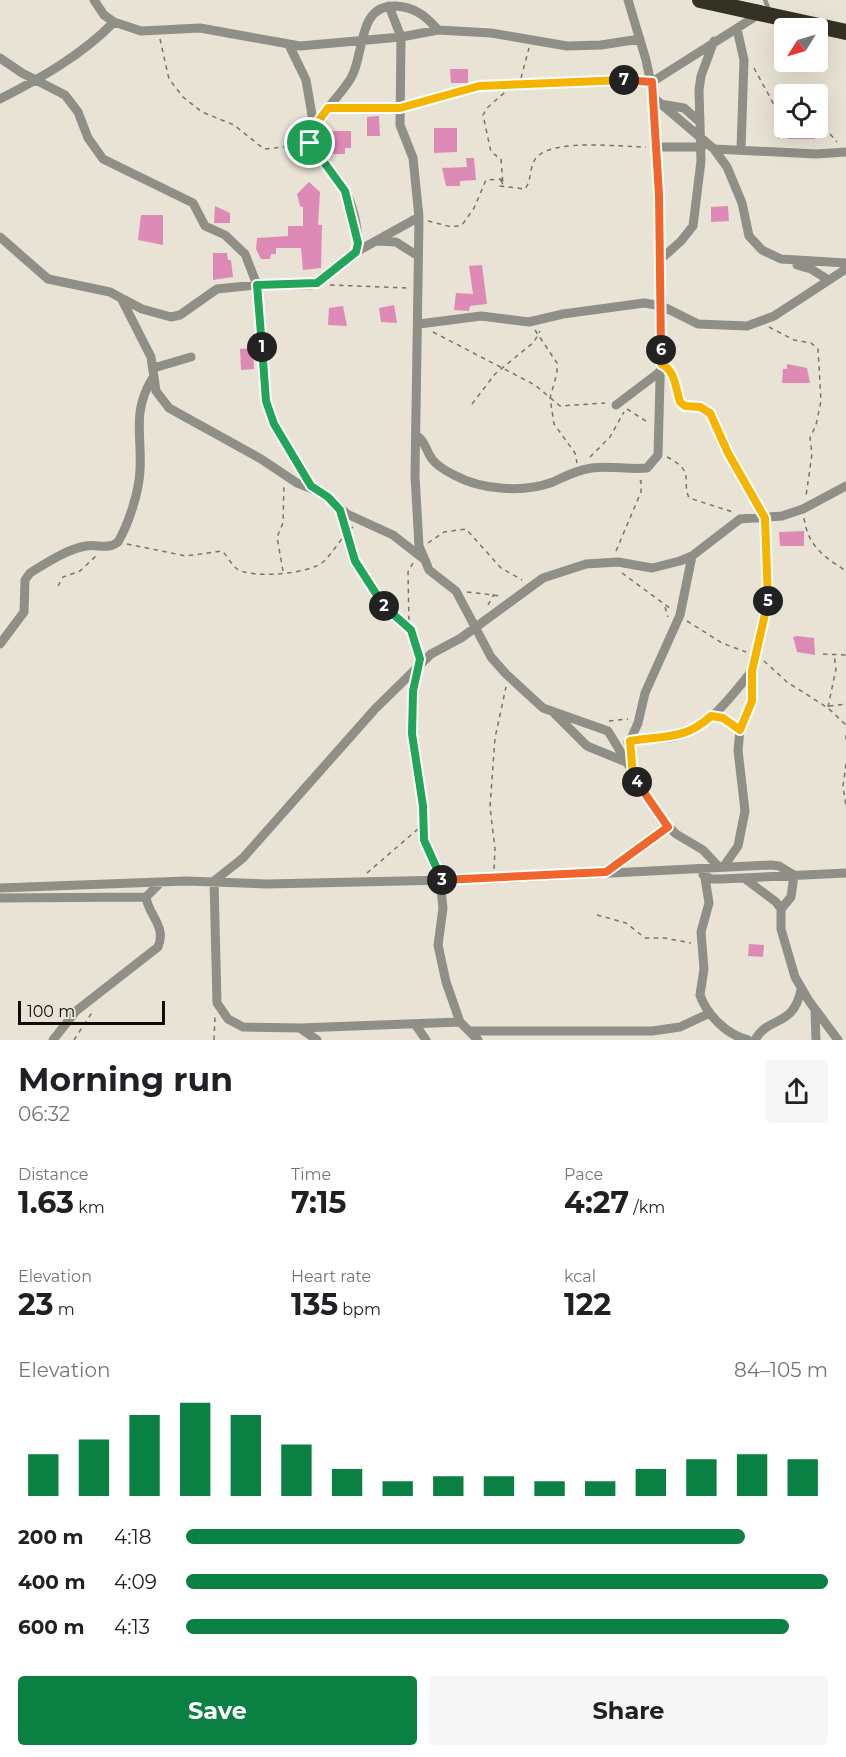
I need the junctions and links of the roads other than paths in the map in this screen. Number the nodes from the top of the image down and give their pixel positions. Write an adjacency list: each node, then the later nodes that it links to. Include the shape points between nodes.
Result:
1 (94, 0): 6 (street)
2 (628, 0): 12 (street)
3 (700, 0): 5 (highway)
4 (389, 6): 8 (street, via 420,12); 10 (street); 11 (street, via 369,19)
5 (766, 9): 7 (street); 9 (highway)
6 (114, 22): 14 (street, via 141,31 200,28); 16 (street, via 90,45)
7 (736, 29): 13 (street); 25 (street, via 743,49)
8 (438, 30): 10 (street); 12 (street, via 585,46)
9 (846, 32)
10 (401, 37): 11 (street); 27 (street, via 400,108 403,138 416,173)
11 (362, 38): 14 (street); 21 (street, via 353,75)
12 (640, 39): 17 (street)
13 (714, 41): 17 (street); 20 (street, via 701,76)
14 (289, 45): 21 (street, via 306,80)
15 (0, 58): 16 (street)
16 (35, 80): 18 (street); 38 (street, via 73,103 88,138 103,159 193,203 205,226 225,235 245,254)
17 (652, 82): 19 (street)
18 (0, 99)
19 (657, 101): 20 (street, via 684,108); 22 (street); 23 (street)
20 (700, 122): 22 (street)
21 (314, 127): 28 (street, via 310,143 345,191)
22 (702, 143): 23 (street); 24 (street); 33 (street, via 693,226)
23 (656, 147): 33 (street)
24 (714, 149): 25 (street); 34 (street, via 727,167 742,203 749,236 762,250)
25 (741, 149): 26 (street)
26 (843, 149)
27 (419, 217): 30 (street); 32 (street)
28 (358, 235): 30 (street); 31 (street)
29 (0, 237): 39 (street, via 48,279 110,292)
30 (374, 242): 31 (street); 32 (street, via 396,242)
31 (356, 252): 38 (street, via 317,283)
32 (418, 256): 41 (street)
33 (661, 259): 40 (street)
34 (781, 259): 35 (street); 37 (street, via 812,269)
35 (846, 263)
36 (846, 269): 37 (street)
37 (827, 279): 40 (street, via 761,322 728,327 698,324)
38 (257, 285): 39 (street, via 217,289 171,317)
39 (121, 298): 43 (street)
40 (662, 306): 41 (street, via 633,304 529,322 481,316); 44 (street)
41 (419, 323): 47 (street)
42 (191, 357): 43 (street, via 158,367)
43 (152, 365): 45 (street)
44 (661, 368): 46 (street); 47 (street, via 658,455 647,468 604,466 527,488 471,483 433,461 426,443); 49 (street, via 666,366 682,405 700,407 710,413)
45 (152, 380): 51 (street, via 169,408 288,478 323,494 340,510 393,535); 53 (street, via 143,394 138,420 138,483 118,542 77,549 30,573 25,580 24,612)
46 (616, 405)
47 (417, 436): 51 (street, via 415,476)
48 (846, 486): 49 (street, via 802,509)
49 (765, 518): 50 (street, via 734,522); 54 (street, via 769,594)
50 (692, 556): 52 (street, via 652,568 568,568 534,584); 56 (street, via 680,615 645,693 639,723)
51 (422, 558): 52 (street, via 429,570 452,587)
52 (474, 626): 55 (street, via 491,657 506,674); 71 (street, via 456,641 436,649 375,709 249,852)
53 (0, 644)
54 (752, 671): 56 (street, via 696,728 677,736); 61 (street, via 752,701 740,730 738,750 745,811)
55 (555, 714): 57 (street, via 594,724 608,731); 58 (street, via 586,746)
56 (630, 741): 57 (street); 59 (street)
57 (619, 745): 58 (street)
58 (626, 762): 59 (street)
59 (633, 776): 60 (street)
60 (668, 827): 62 (street); 65 (street)
61 (738, 846): 62 (street); 63 (street)
62 (721, 866): 63 (street); 64 (street)
63 (746, 866): 67 (street, via 779,866)
64 (697, 868): 65 (street); 68 (street)
65 (606, 872): 70 (street)
66 (846, 873): 67 (street)
67 (794, 875): 69 (street); 76 (street, via 790,897)
68 (705, 878): 69 (street); 79 (street, via 709,903 701,932 704,969 700,995)
69 (744, 878): 76 (street)
70 (440, 880): 71 (street, via 267,884); 80 (street, via 438,945)
71 (214, 881): 72 (street); 82 (street, via 217,1003 228,1018 243,1027)
72 (161, 882): 73 (street); 74 (street)
73 (0, 888)
74 (146, 897): 75 (street); 84 (street, via 159,927 158,946 76,1011)
75 (0, 898)
76 (781, 909): 77 (street, via 781,928)
77 (801, 990): 78 (street); 89 (street, via 792,1012 763,1030)
78 (815, 1011): 90 (street); 91 (street)
79 (710, 1013): 83 (street, via 680,1027 652,1031); 88 (street, via 729,1031)
80 (460, 1022): 81 (street); 83 (street)
81 (415, 1024): 82 (street); 86 (street)
82 (300, 1028): 85 (street)
83 (470, 1031): 87 (street)
84 (53, 1040)
85 (317, 1040)
86 (426, 1040)
87 (478, 1040)
88 (748, 1040)
89 (755, 1040)
90 (816, 1040)
91 (838, 1040)

